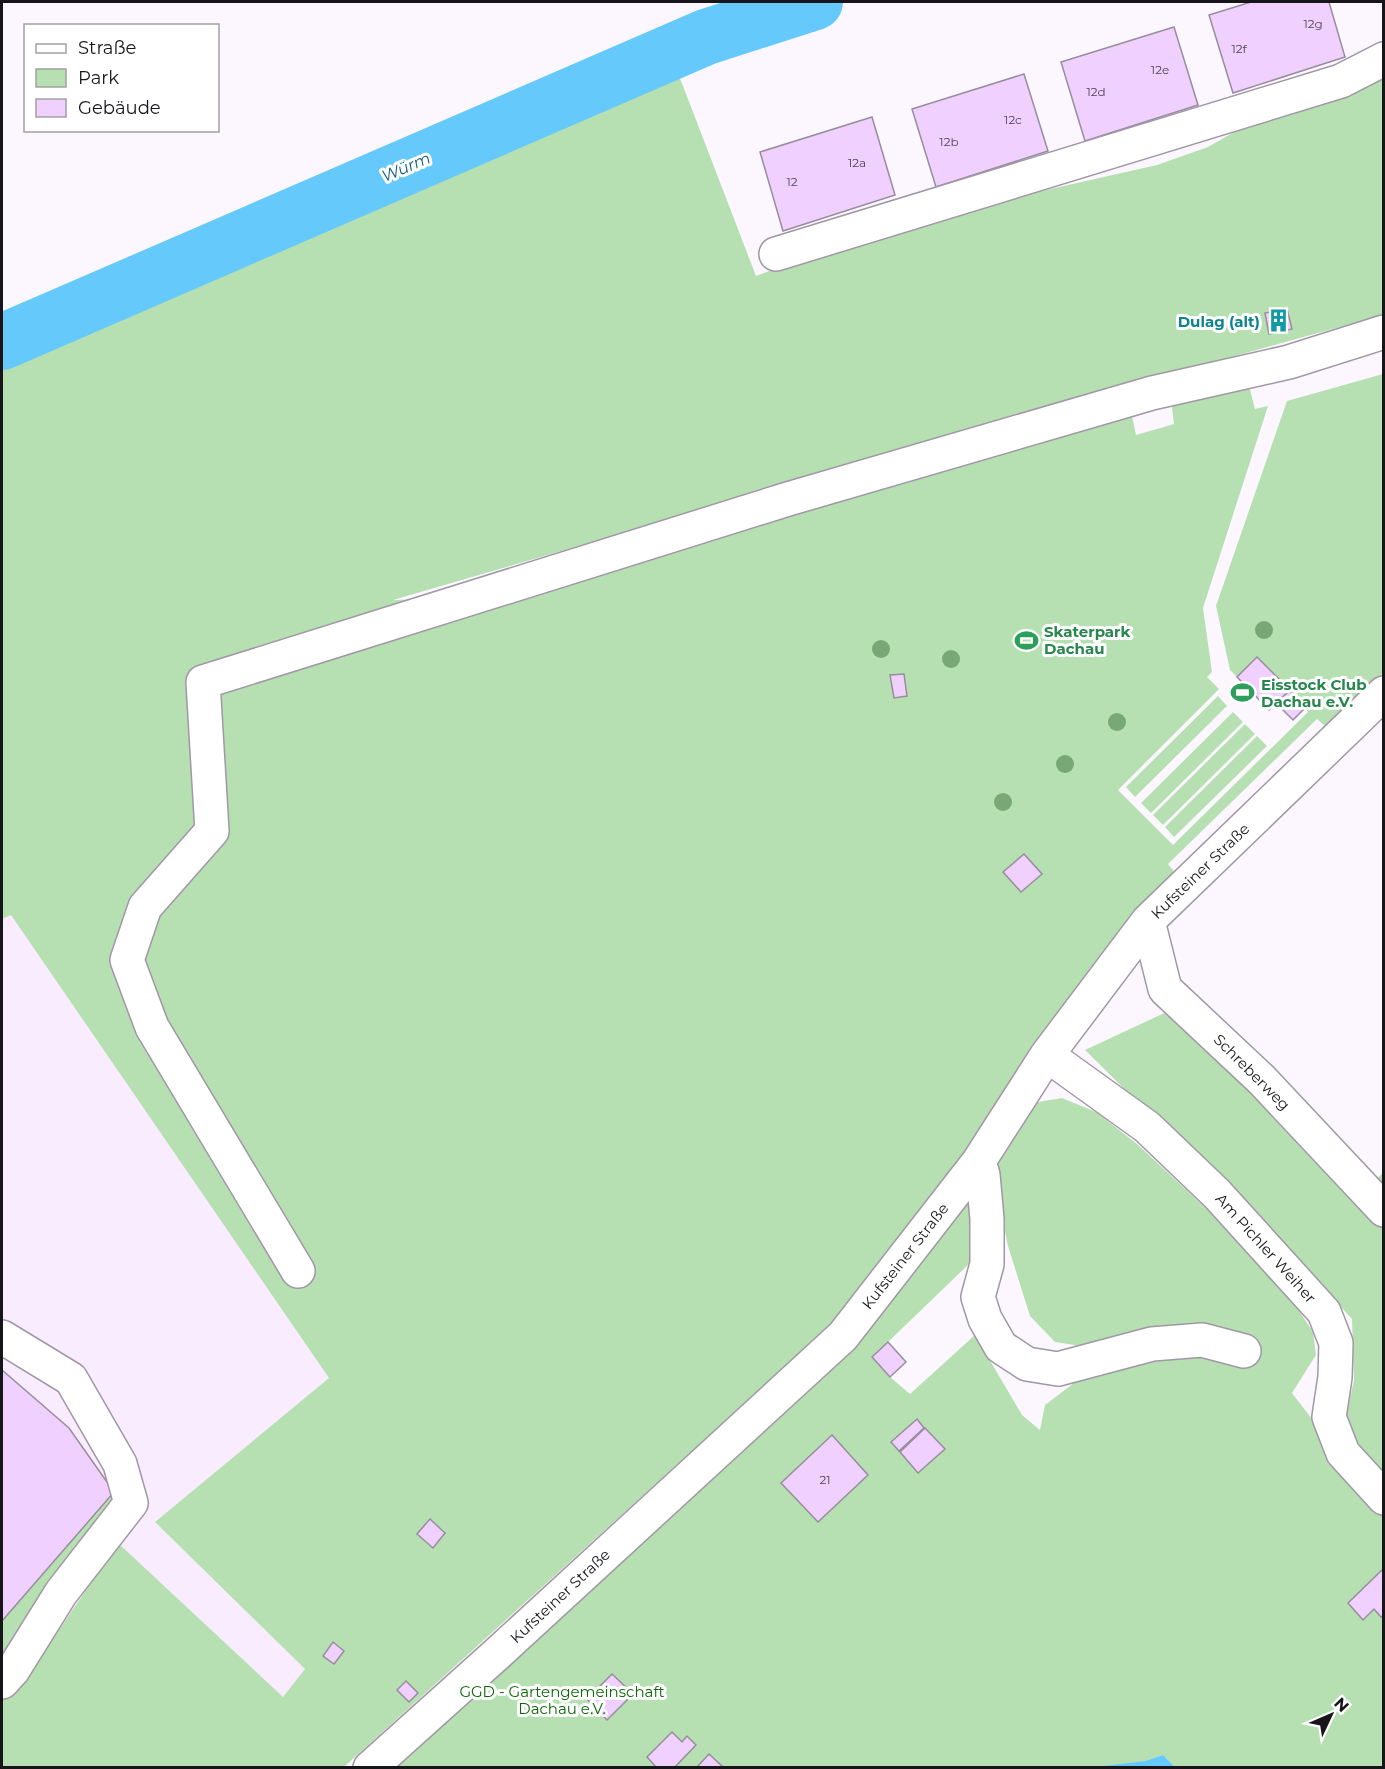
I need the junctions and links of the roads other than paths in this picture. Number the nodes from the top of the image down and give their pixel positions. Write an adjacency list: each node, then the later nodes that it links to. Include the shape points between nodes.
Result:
1 (1383, 59): 2 (street, via 1341,81)
2 (776, 254)
3 (1383, 332): 9 (street, via 1289,362 1152,393 788,499 202,682 213,831 145,907 128,960 152,1027)
4 (1383, 693): 5 (street, Kufsteiner Straße)
5 (1148, 921): 6 (street, Kufsteiner Straße); 8 (street, Schreberweg, via 1165,989 1262,1080)
6 (1047, 1055): 7 (street, Kufsteiner Straße); 12 (street, Am Pichler Weiher, via 1147,1127 1217,1194 1324,1312 1336,1343 1329,1416 1343,1453)
7 (979, 1161): 11 (street, via 986,1208 987,1264 978,1297 1001,1347 1027,1364 1058,1369 1152,1344 1202,1340); 14 (street, Kufsteiner Straße, via 843,1336)
8 (1383, 1210)
9 (298, 1271)
10 (2, 1337): 13 (street, via 71,1379 120,1464 130,1503 61,1593)
11 (1244, 1351)
12 (1383, 1498)
13 (2, 1682)
14 (370, 1767)

